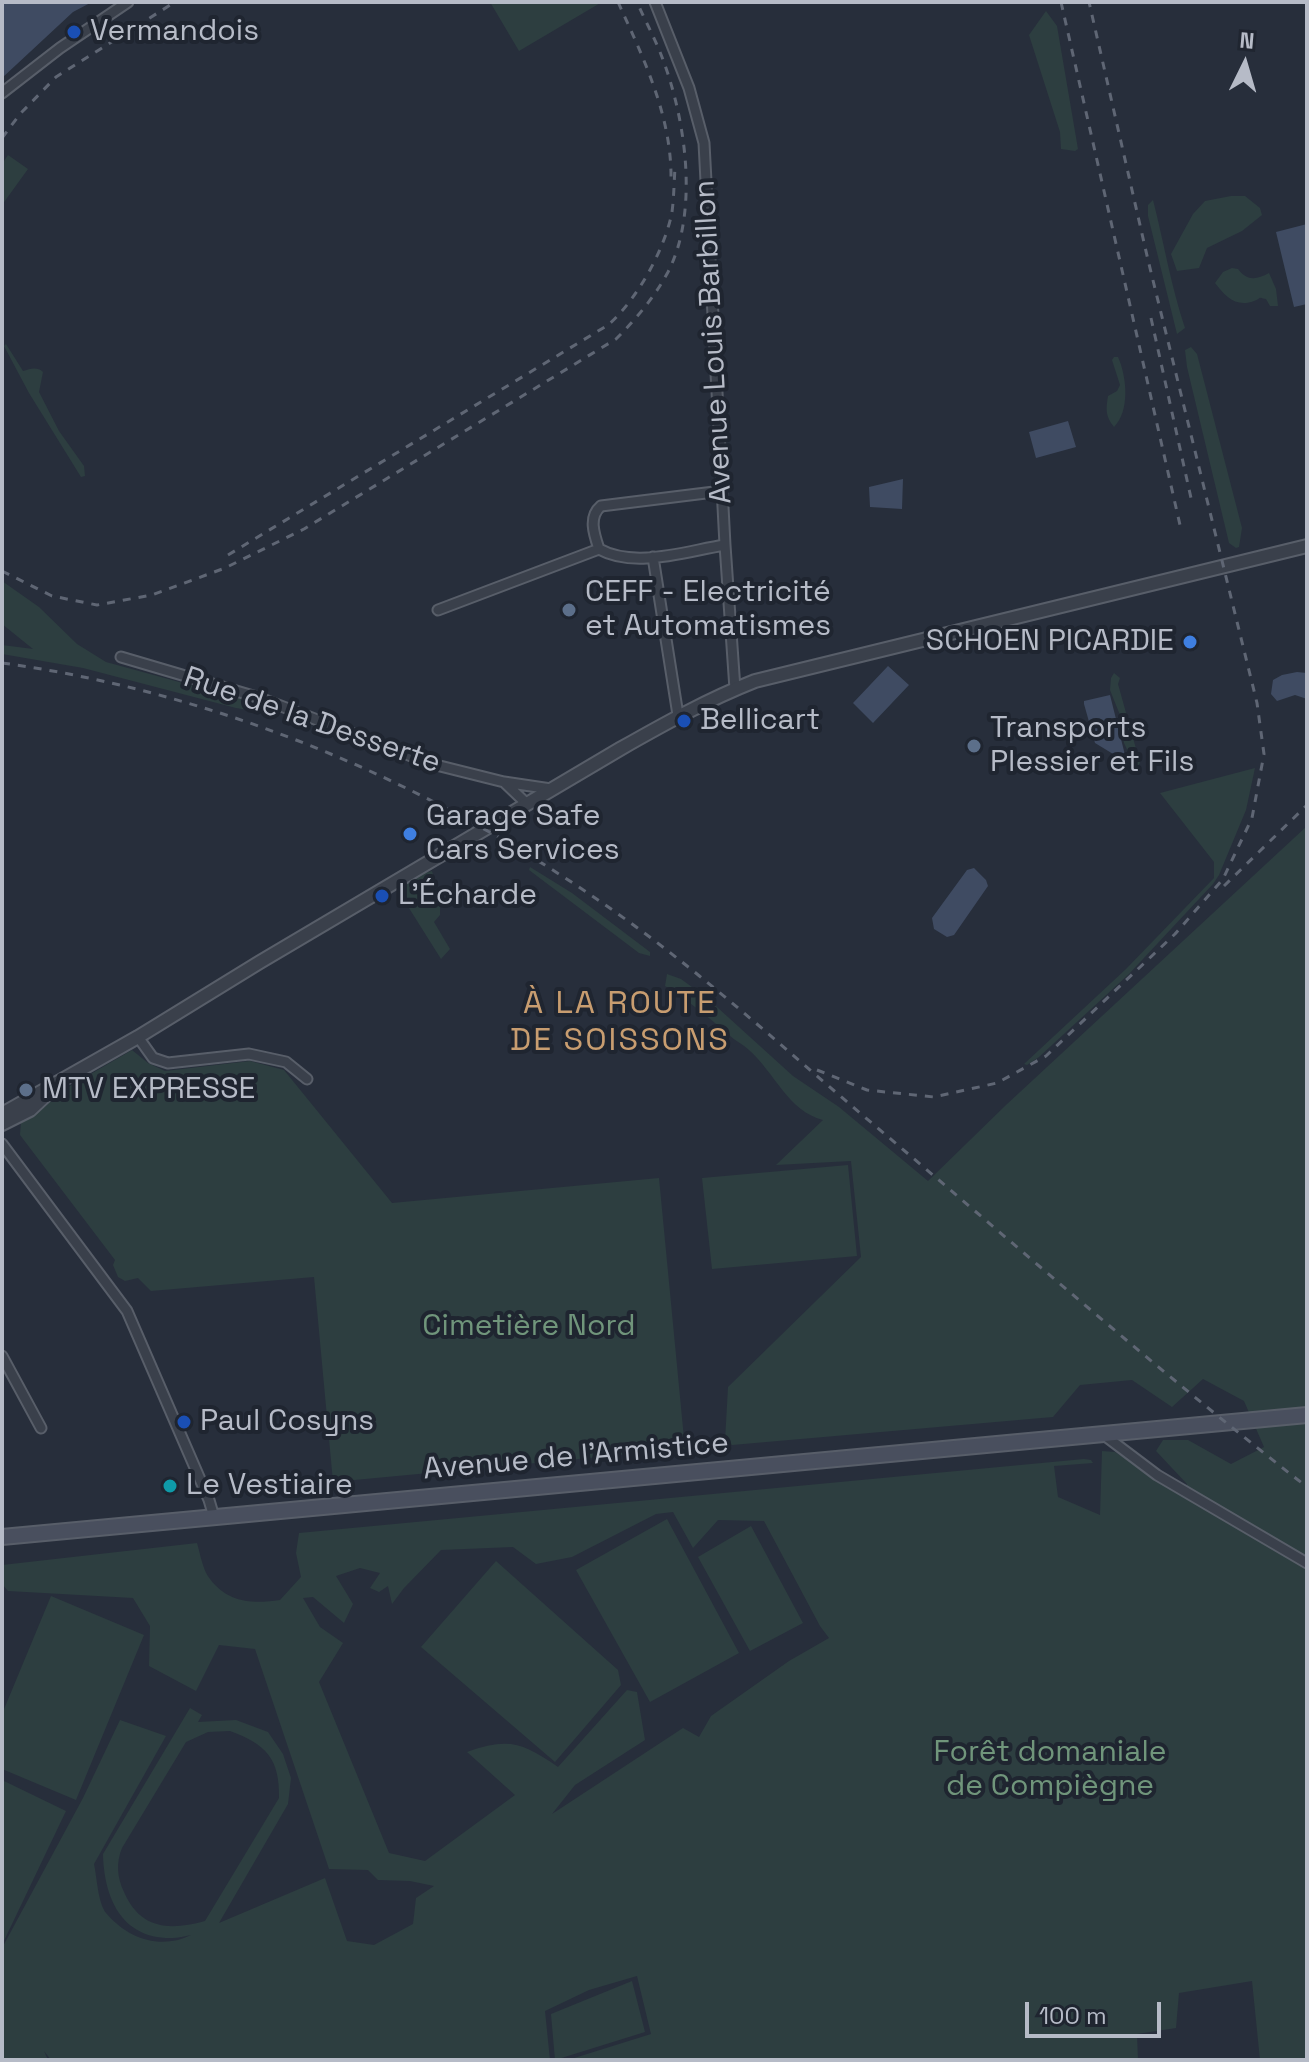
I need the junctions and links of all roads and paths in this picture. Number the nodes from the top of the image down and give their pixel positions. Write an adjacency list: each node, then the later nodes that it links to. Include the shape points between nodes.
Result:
1 (128, 2): 3 (street)
2 (655, 2): 4 (street, Avenue Louis Barbillon, via 704,143)
3 (2, 93)
4 (722, 491): 5 (street, Avenue Louis Barbillon); 7 (street, via 601,506 593,520)
5 (725, 545): 8 (street); 11 (street, Avenue Louis Barbillon)
6 (1307, 546): 11 (street)
7 (599, 549): 8 (street, via 612,557); 9 (street)
8 (653, 557): 12 (street)
9 (438, 610)
10 (121, 657): 13 (street, Rue de la Desserte, via 260,698 432,764)
11 (735, 689): 12 (street)
12 (678, 715): 14 (street)
13 (504, 782): 14 (street, Rue de la Desserte); 15 (street, Rue de la Desserte)
14 (551, 789): 15 (street)
15 (527, 804): 16 (street)
16 (138, 1037): 17 (street, via 153,1058 168,1063 249,1054 286,1062); 18 (street)
17 (302, 1076)
18 (55, 1083): 19 (street); 20 (street, via 30,1110)
19 (2, 1114)
20 (2, 1124)
21 (2, 1144): 26 (street, via 127,1311)
22 (2, 1356): 24 (street)
23 (1307, 1415): 25 (main road, Avenue de l'Armistice)
24 (41, 1428)
25 (1104, 1435): 26 (main road, Avenue de l'Armistice); 28 (street, via 1157,1475)
26 (214, 1517): 27 (main road, Avenue de l'Armistice)
27 (2, 1537)
28 (1307, 1563)

